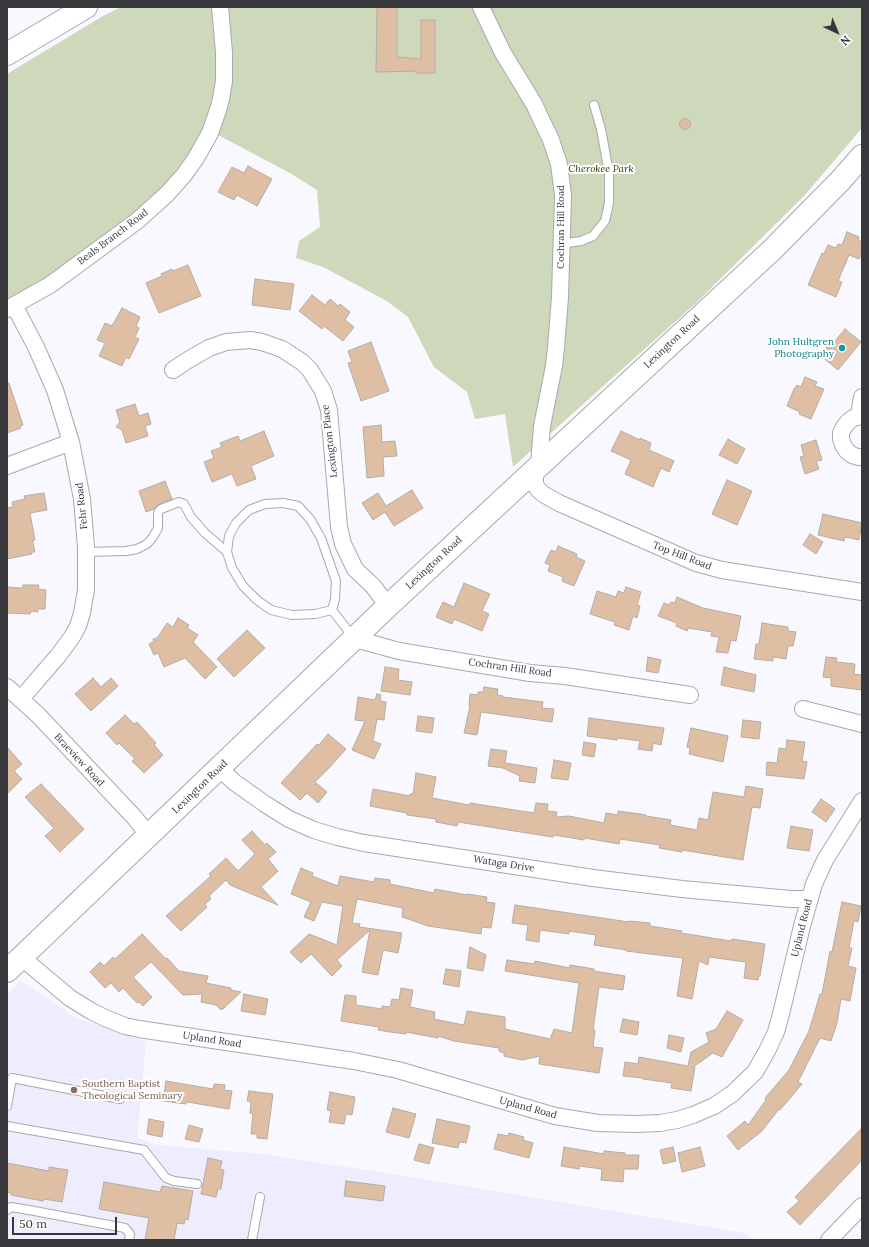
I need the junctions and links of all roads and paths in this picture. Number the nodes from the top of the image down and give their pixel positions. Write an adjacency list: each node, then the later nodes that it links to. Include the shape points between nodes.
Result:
1 (86, 7): 4 (main road)
2 (220, 7): 8 (street, Beals Branch Road, via 224,81 210,133 196,158 167,194 137,221 50,285)
3 (481, 7): 7 (street, Cochran Hill Road, via 551,140 559,164 563,195)
4 (7, 54)
5 (594, 106): 7 (lane, via 609,173 609,203 604,221 593,236)
6 (862, 156): 14 (main road, Lexington Road, via 772,250)
7 (562, 244): 14 (street, Cochran Hill Road, via 555,360 542,426)
8 (10, 307): 12 (street, Fehr Road, via 36,347 54,390)
9 (173, 370): 19 (street, Lexington Place, via 209,348 226,342 250,340 282,349 310,370 323,391 329,410 339,527 343,544 355,569 373,586)
10 (862, 397): 11 (street)
11 (861, 416): 13 (street, via 848,422 841,433 841,439 846,451)
12 (71, 442): 15 (street); 16 (street, Fehr Road, via 82,499)
13 (862, 457)
14 (539, 465): 18 (street, Top Hill Road, via 535,484 543,494 696,563 722,570); 19 (main road, Lexington Road)
15 (7, 466)
16 (86, 552): 17 (lane, via 126,551 147,544 158,528 159,511 179,502 184,504 205,533); 24 (street, Fehr Road, via 86,590 78,626 58,656)
17 (227, 552): 20 (lane, via 232,568 243,586 271,610 292,615); 20 (lane, via 229,536 236,523 249,510 265,504 283,503 298,506 310,519 321,538 336,581)
18 (862, 592)
19 (388, 606): 21 (main road, Lexington Road)
20 (332, 610): 21 (lane)
21 (355, 639): 23 (street, Cochran Hill Road, via 399,651 530,673); 27 (main road, Lexington Road)
22 (7, 687): 24 (street, Braeview Road)
23 (690, 694)
24 (21, 699): 29 (street, Braeview Road, via 135,818)
25 (803, 709): 26 (street)
26 (862, 724)
27 (219, 768): 29 (main road, Lexington Road); 30 (street, Wataga Drive, via 234,782 289,819 337,837 593,878 682,889)
28 (862, 801): 30 (street, Upland Road, via 825,860)
29 (149, 836): 31 (main road, Lexington Road)
30 (810, 899): 31 (street, Upland Road, via 776,1032 768,1052 755,1072 732,1094 714,1106 677,1120 652,1123 598,1123 555,1116 398,1070 125,1026 98,1015)
31 (14, 964)
32 (120, 1099): 33 (lane, via 12,1078)
33 (7, 1106)
34 (7, 1126): 35 (lane, via 144,1150 166,1178)
35 (197, 1184)
36 (260, 1198): 40 (lane)
37 (862, 1206): 41 (street)
38 (7, 1210): 39 (lane, via 10,1207 125,1228 130,1234)
39 (128, 1240)
40 (252, 1240)
41 (829, 1240)

